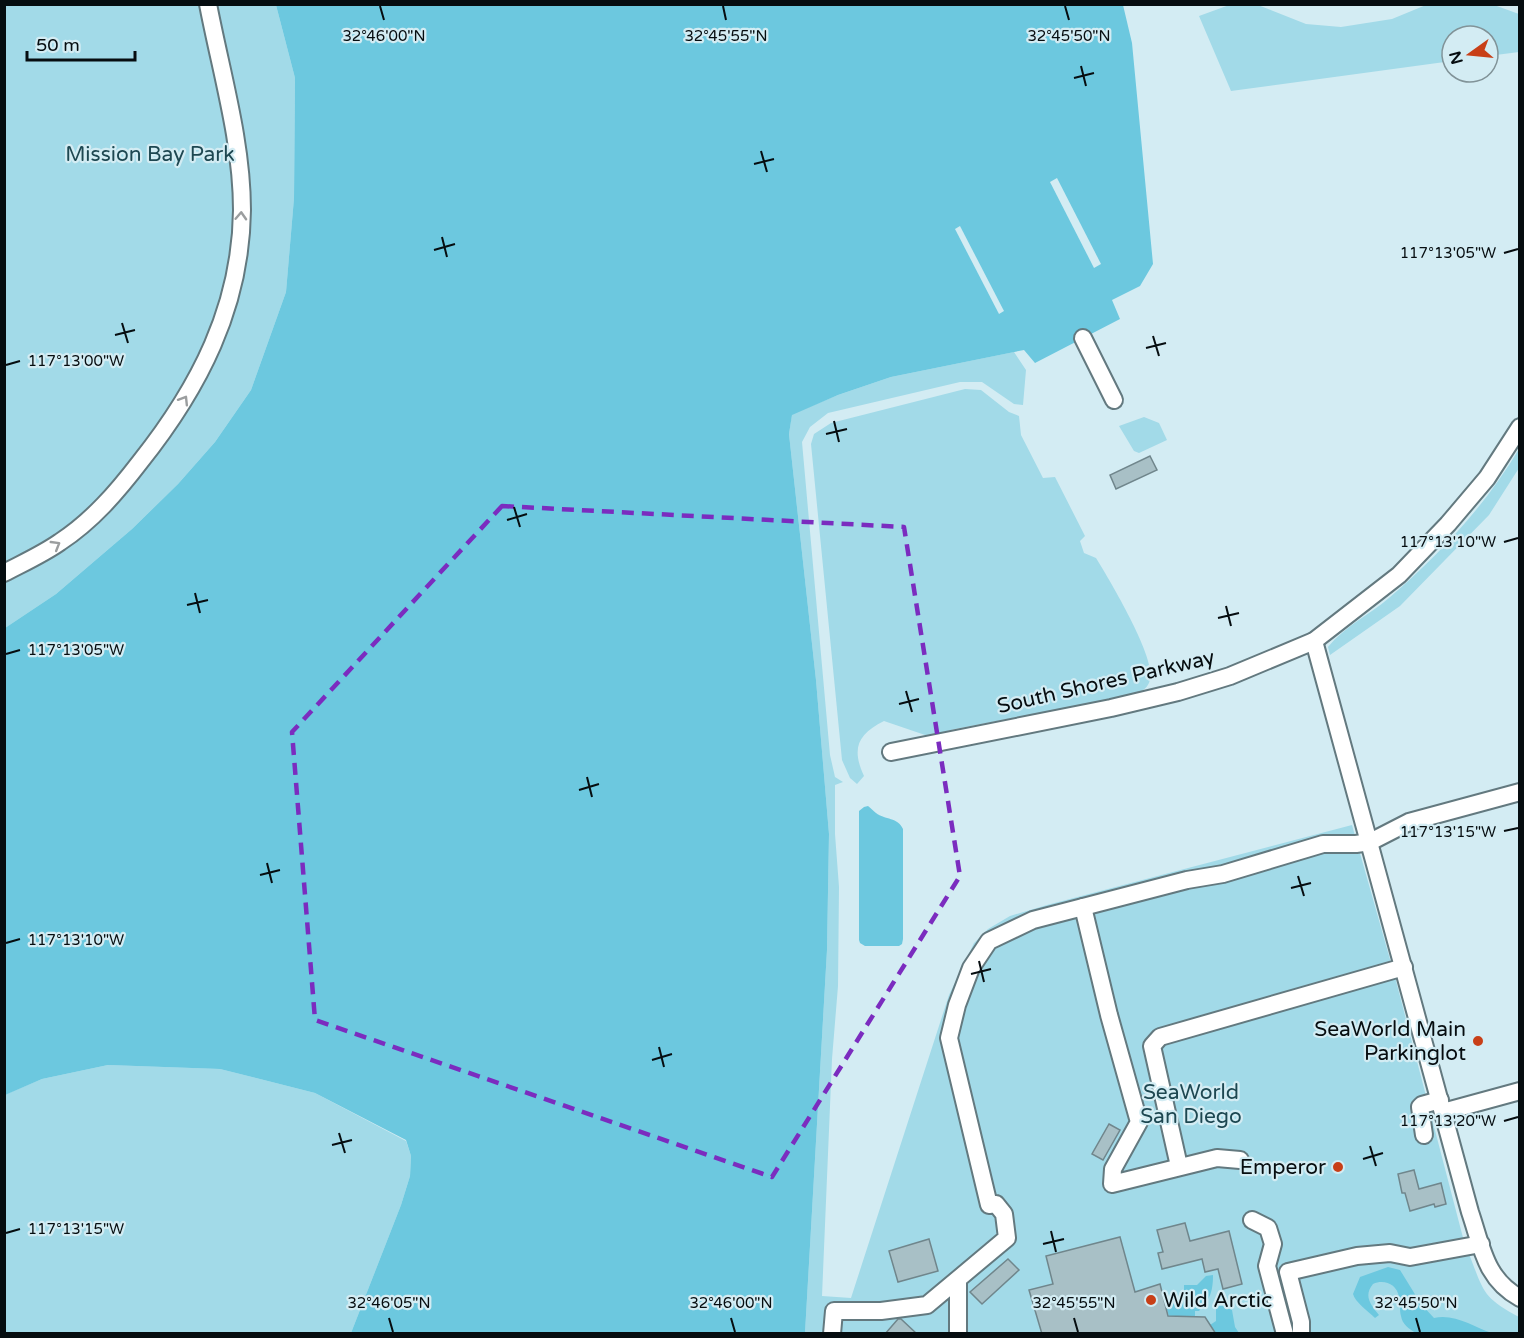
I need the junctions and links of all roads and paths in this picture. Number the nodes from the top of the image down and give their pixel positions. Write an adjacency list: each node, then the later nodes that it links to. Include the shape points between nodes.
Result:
1 (207, 4): 5 (street, one-way to 1, via 60,543 117,492 166,430 198,378 219,333 236,274 242,210 237,151)
2 (1083, 338): 3 (street)
3 (1114, 400)
4 (1520, 427): 6 (street, South Shores Parkway, via 1487,478 1399,575)
5 (4, 573)
6 (1314, 640): 7 (street, South Shores Parkway, via 1230,676 1178,692); 9 (street)
7 (891, 752)
8 (1520, 792): 9 (street, via 1409,822)
9 (1370, 843): 10 (street, via 1323,843 1222,874); 11 (street)
10 (1083, 907): 16 (street, via 1139,1122 1113,1169 1112,1184); 19 (street, via 1033,920 989,941 970,968 957,1005 949,1038 989,1205 996,1204 1004,1214 1007,1238)
11 (1404, 967): 13 (street); 16 (street, via 1160,1037 1152,1046)
12 (1520, 1091): 13 (street)
13 (1442, 1106): 14 (street, via 1420,1107); 18 (street)
14 (1424, 1135)
15 (1240, 1160): 16 (street, via 1217,1158)
16 (1179, 1166)
17 (1252, 1220): 23 (street, via 1268,1228 1273,1244 1267,1266)
18 (1481, 1244): 20 (street, via 1490,1272 1506,1291); 24 (street, via 1410,1257 1390,1253 1357,1256 1288,1272)
19 (958, 1280): 21 (street, via 927,1305 882,1311 834,1311); 22 (street)
20 (1520, 1298)
21 (832, 1334)
22 (958, 1334)
23 (1285, 1334)
24 (1301, 1334)

